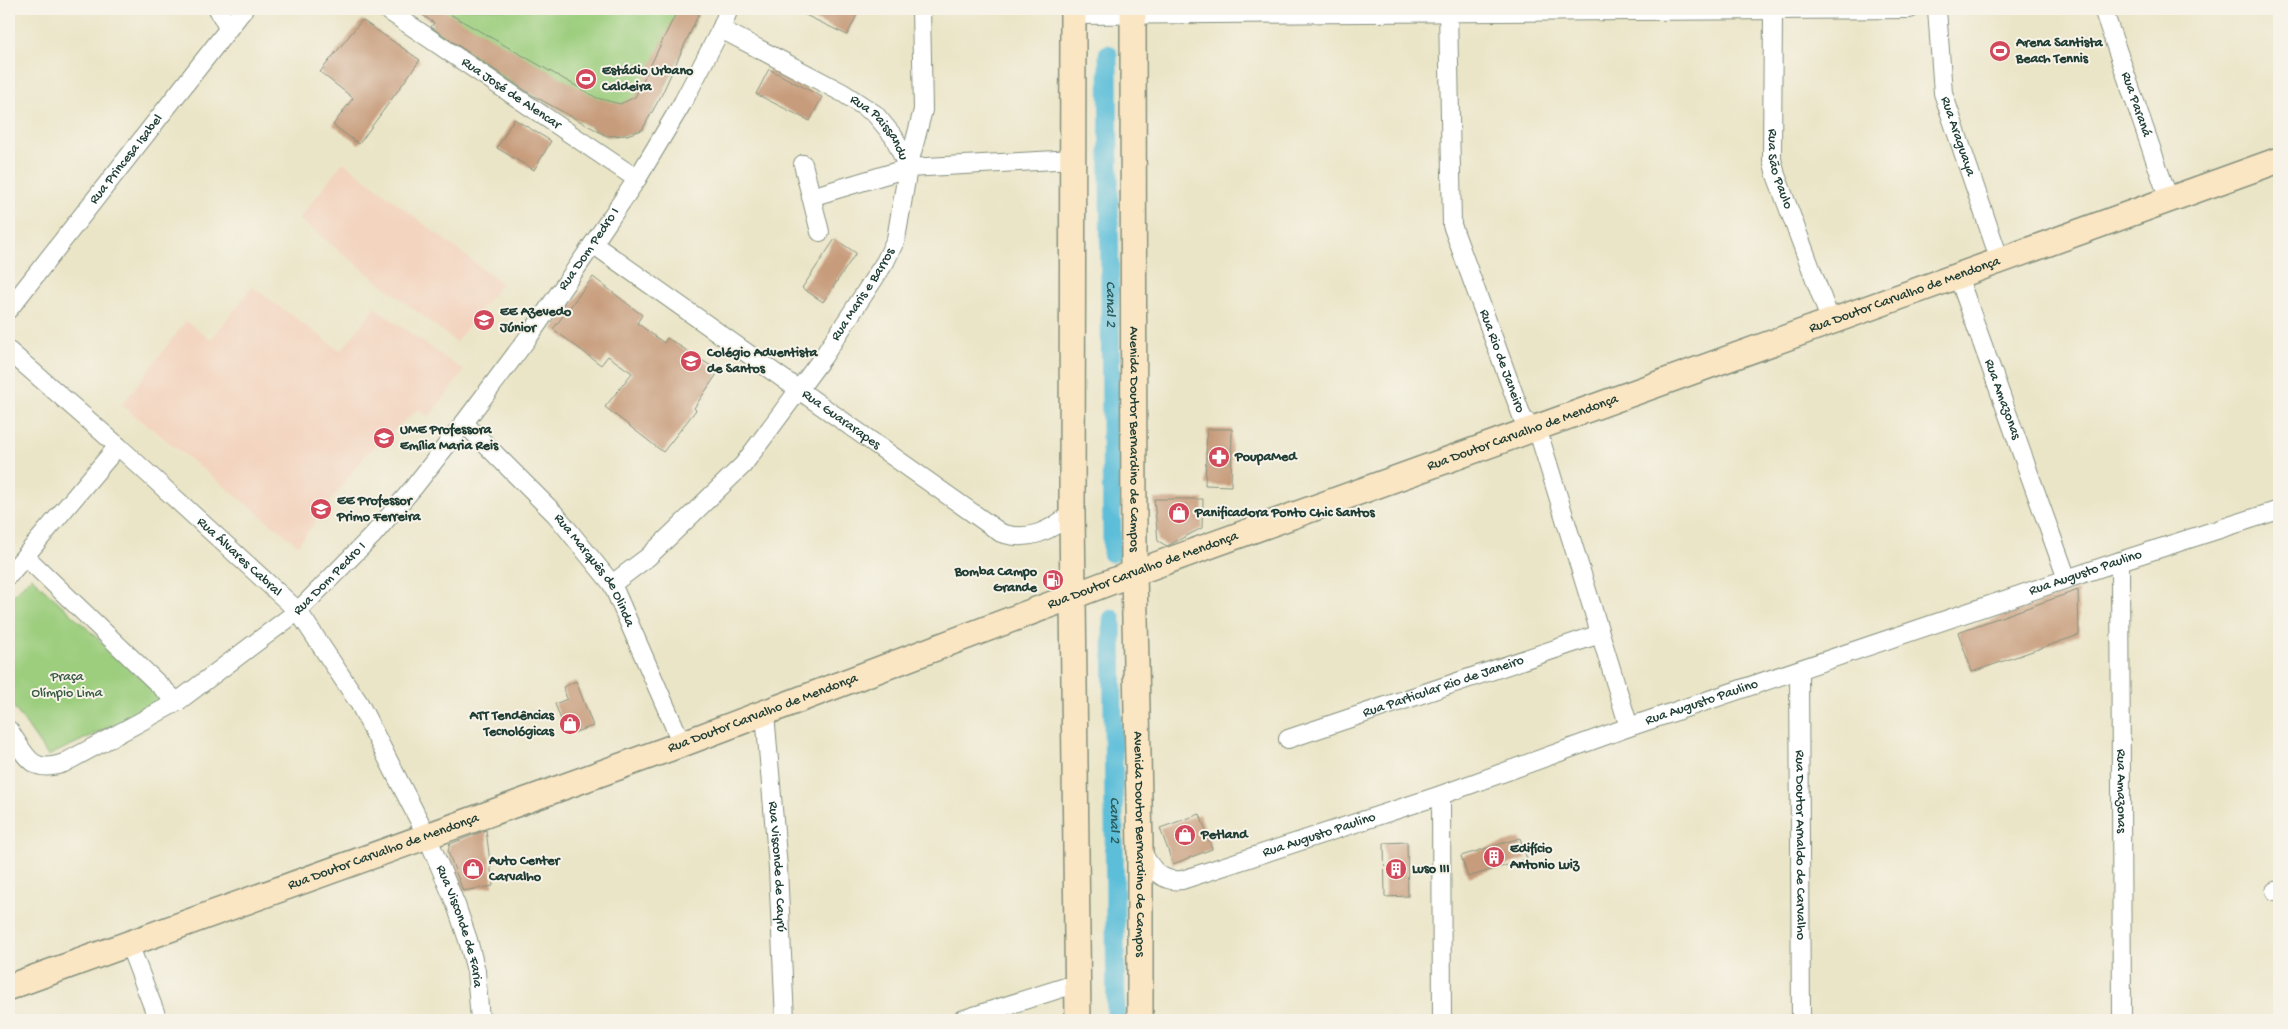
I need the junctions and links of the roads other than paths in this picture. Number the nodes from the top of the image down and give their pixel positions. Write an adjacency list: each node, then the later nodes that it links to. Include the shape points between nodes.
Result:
1 (218, 9): 13 (street)
2 (244, 9): 13 (street, Rua Princesa Isabel)
3 (386, 9): 19 (street, Rua José de Alencar)
4 (729, 9): 14 (street, Rua Dom Pedro I)
5 (921, 9): 18 (street, Rua Maris e Barros, via 923,110)
6 (1910, 9): 10 (street)
7 (1937, 9): 24 (street, Rua Araguaya, via 1943,93)
8 (2103, 9): 21 (street, Rua Paraná)
9 (1448, 10): 10 (street); 12 (street); 31 (street, Rua Rio de Janeiro, via 1452,225 1523,420)
10 (1773, 10): 27 (street, Rua São Paulo, via 1772,159)
11 (1073, 12): 12 (street); 15 (main road)
12 (1134, 12): 37 (main road, Avenida Doutor Bernardino de Campos)
13 (228, 28): 26 (street, Rua Princesa Isabel)
14 (721, 28): 18 (street, Rua Paissandu, via 843,93 875,114 894,137); 19 (street, Rua Dom Pedro I, via 683,102)
15 (1074, 159): 18 (street, Rua Paissandu); 34 (main road)
16 (2279, 160): 21 (main road, Rua Doutor Carvalho de Mendonça)
17 (803, 164): 20 (street)
18 (908, 168): 20 (street); 29 (street, Rua Maris e Barros, via 896,239 885,262)
19 (637, 179): 23 (street, Rua Dom Pedro I)
20 (811, 197): 22 (street)
21 (2169, 200): 24 (main road, Rua Doutor Carvalho de Mendonça)
22 (820, 232)
23 (593, 244): 29 (street, Rua Guararapes); 30 (street, Rua Dom Pedro I)
24 (2000, 261): 25 (main road, Rua Doutor Carvalho de Mendonça)
25 (1958, 276): 27 (main road, Rua Doutor Carvalho de Mendonça); 39 (street, Rua Amazonas)
26 (9, 310)
27 (1831, 322): 31 (main road, Rua Doutor Carvalho de Mendonça)
28 (9, 351): 32 (street, Rua Álvares Cabral)
29 (797, 390): 34 (street, Rua Guararapes, via 1000,533 1025,537 1043,532); 40 (street, Rua Maris e Barros, via 743,464 648,557)
30 (464, 423): 40 (street, Rua Marquês de Olinda, via 556,515); 42 (street, Rua Dom Pedro I, via 373,535)
31 (1537, 428): 37 (main road, Rua Doutor Carvalho de Mendonça); 43 (street, Rua Rio de Janeiro)
32 (118, 446): 35 (street); 42 (street, Rua Álvares Cabral)
33 (2279, 510): 36 (street, Rua Augusto Paulino)
34 (1072, 514): 41 (main road)
35 (26, 556): 38 (street); 45 (street)
36 (2120, 561): 39 (street, Rua Augusto Paulino); 65 (street, Rua Amazonas)
37 (1134, 573): 41 (main road, Rua Doutor Carvalho de Mendonça); 53 (main road, Avenida Doutor Bernardino de Campos)
38 (9, 575)
39 (2067, 580): 44 (street, Rua Augusto Paulino)
40 (612, 584): 50 (street, Rua Marquês de Olinda)
41 (1074, 597): 46 (main road, Rua Doutor Carvalho de Mendonça); 55 (main road)
42 (298, 611): 45 (street, Rua Dom Pedro I); 52 (street, Rua Álvares Cabral, via 359,703)
43 (1600, 634): 47 (street, Rua Rio de Janeiro); 49 (street, Rua Particular Rio de Janeiro)
44 (1798, 670): 47 (street, Rua Augusto Paulino); 64 (street, Rua Doutor Arnaldo de Carvalho)
45 (177, 702): 48 (street, Rua Dom Pedro I, via 50,768 32,762)
46 (765, 713): 50 (main road, Rua Doutor Carvalho de Mendonça); 59 (street, Rua Visconde de Cayrú, via 778,868)
47 (1629, 727): 51 (street, Rua Augusto Paulino)
48 (9, 730)
49 (1288, 739)
50 (682, 744): 52 (main road, Rua Doutor Carvalho de Mendonça)
51 (1442, 794): 53 (street, Rua Augusto Paulino, via 1182,880 1167,880 1154,871); 63 (street)
52 (427, 836): 54 (main road, Rua Doutor Carvalho de Mendonça); 58 (street, Rua Visconde de Faria, via 468,940 476,971)
53 (1140, 847): 62 (main road, Avenida Doutor Bernardino de Campos)
54 (129, 944): 56 (main road, Rua Doutor Carvalho de Mendonça); 57 (street)
55 (1078, 983): 60 (street); 61 (main road)
56 (9, 987)
57 (158, 1020)
58 (480, 1020)
59 (785, 1020)
60 (961, 1020)
61 (1078, 1020)
62 (1140, 1020)
63 (1442, 1020)
64 (1801, 1020)
65 (2122, 1020)

